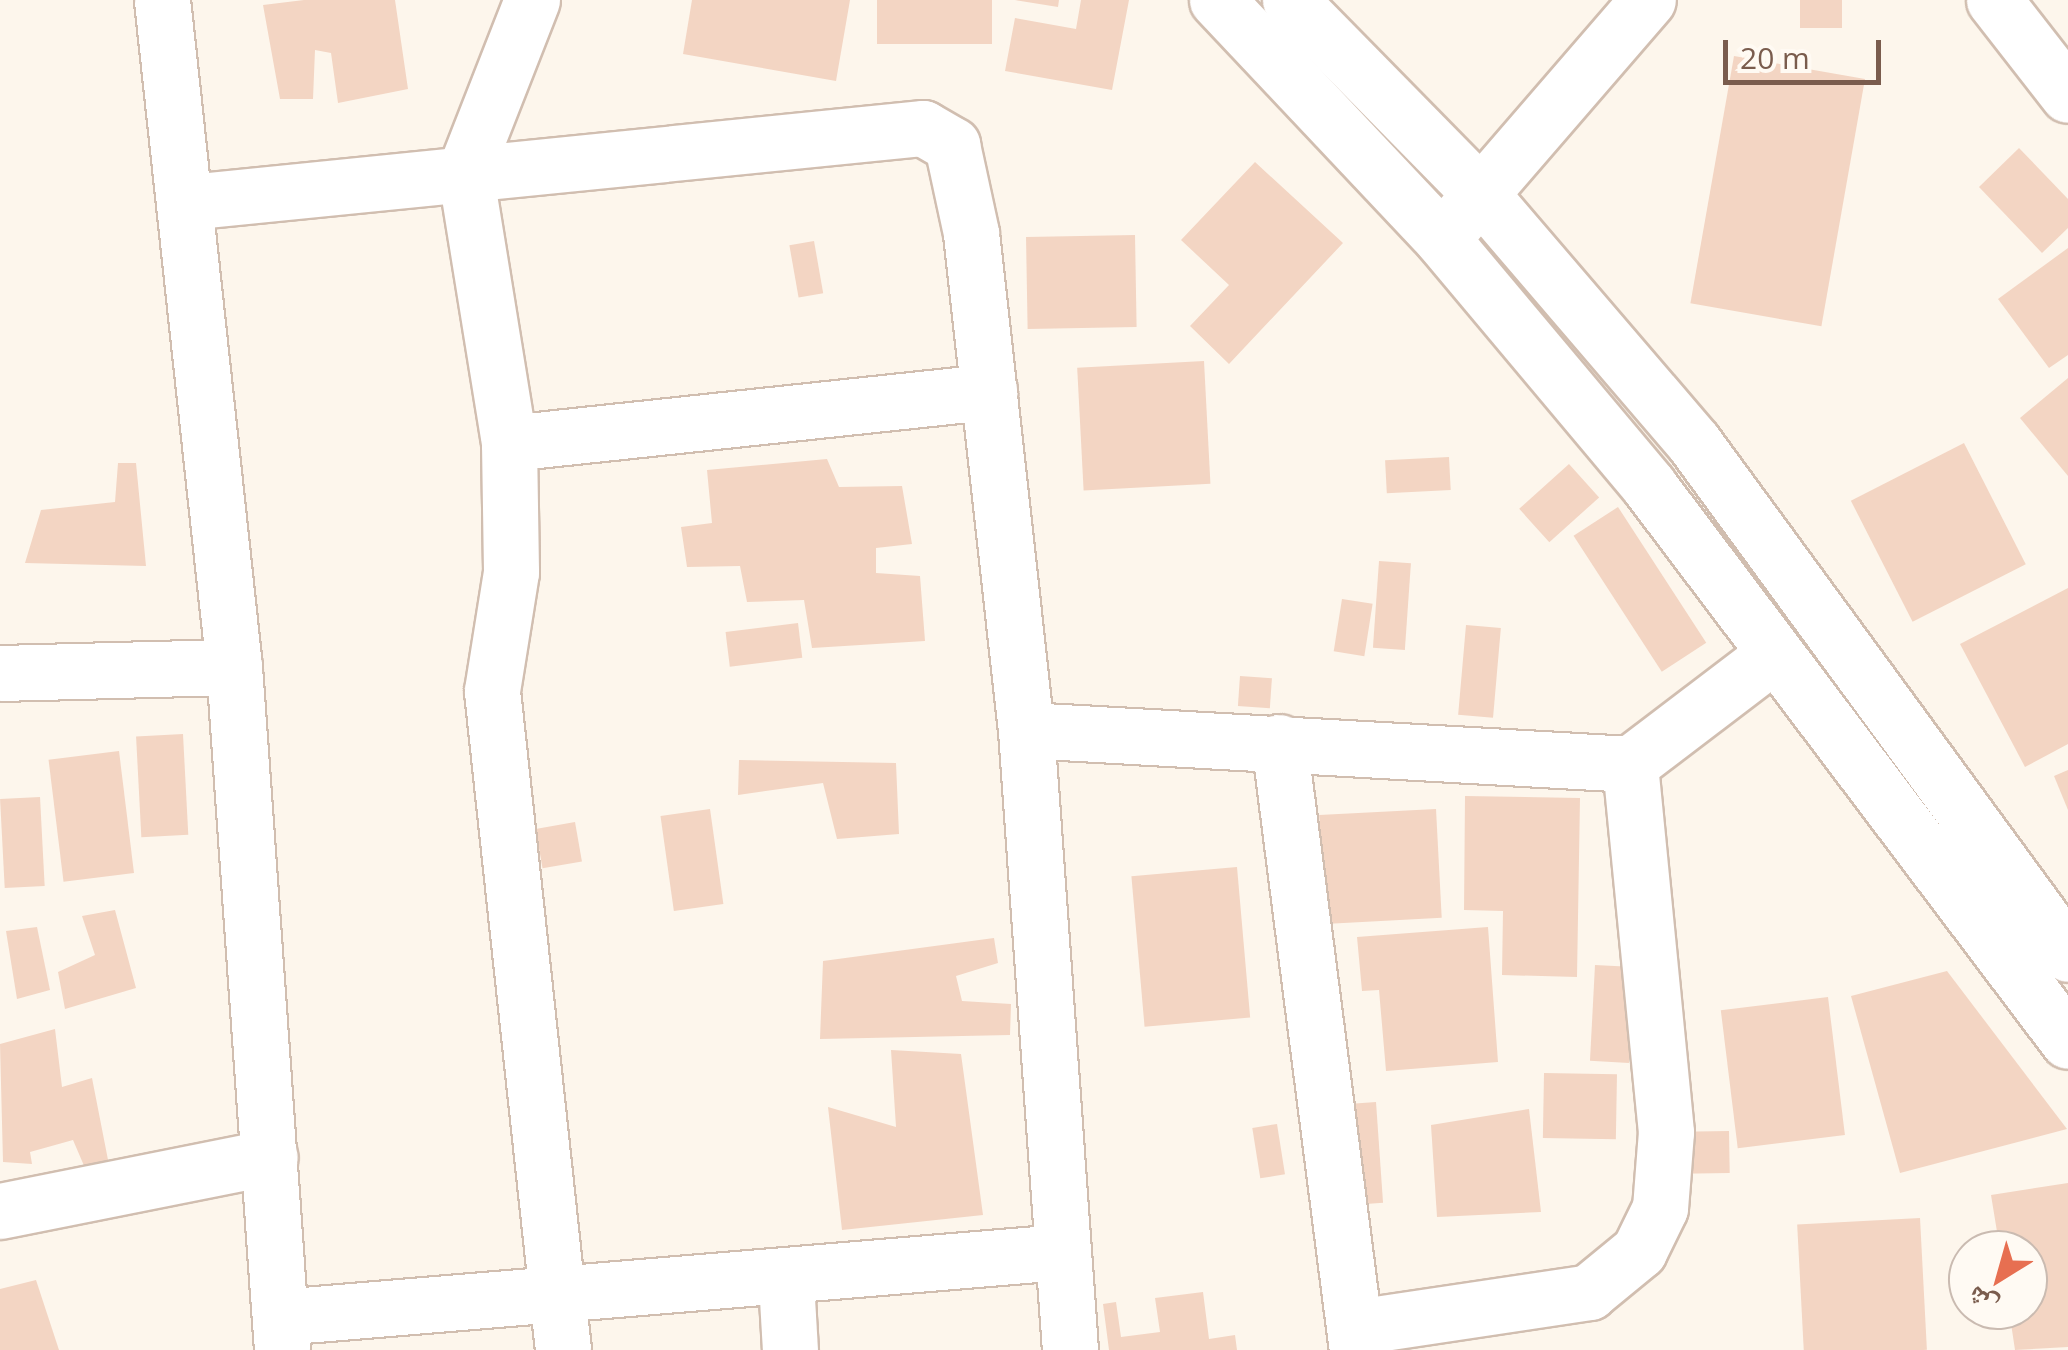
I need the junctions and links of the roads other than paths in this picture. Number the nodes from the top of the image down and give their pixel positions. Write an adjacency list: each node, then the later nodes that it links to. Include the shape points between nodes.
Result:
1 (162, 0): 10 (street)
2 (532, 0): 8 (street)
3 (1218, 0): 11 (street)
4 (1290, 0): 9 (street)
5 (1648, 0): 9 (street)
6 (1996, 1): 7 (street)
7 (2068, 95)
8 (464, 172): 10 (street); 12 (street, via 923,128 939,134 963,174); 13 (street)
9 (1480, 192): 11 (street); 20 (street, via 1694,442)
10 (188, 202): 15 (street)
11 (1442, 239): 14 (street, via 1649,486)
12 (989, 392): 13 (street); 17 (street)
13 (508, 443): 26 (street, via 512,572 492,692)
14 (1773, 655): 19 (street); 21 (street)
15 (234, 667): 16 (street); 22 (street)
16 (0, 673)
17 (1026, 730): 18 (street); 24 (street)
18 (1280, 742): 19 (street); 28 (street)
19 (1630, 764): 28 (street, via 1666,1132 1660,1208 1639,1251 1589,1292)
20 (2068, 954)
21 (2068, 1041)
22 (270, 1158): 23 (street); 27 (street)
23 (0, 1211)
24 (1060, 1252): 25 (street); 31 (street)
25 (786, 1281): 26 (street); 30 (street)
26 (554, 1293): 27 (street); 29 (street)
27 (281, 1334)
28 (1356, 1338)
29 (563, 1350)
30 (790, 1350)
31 (1070, 1350)

